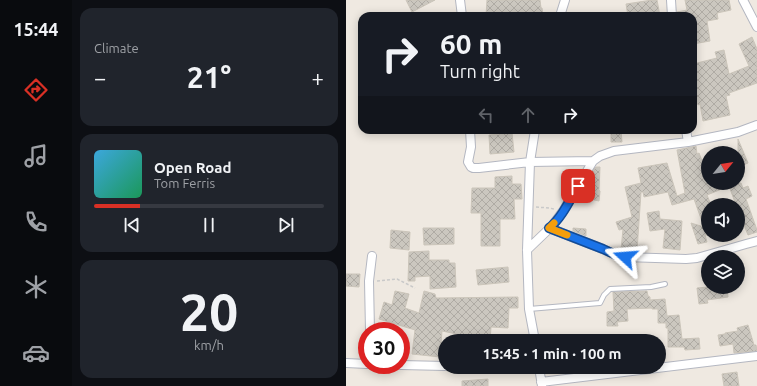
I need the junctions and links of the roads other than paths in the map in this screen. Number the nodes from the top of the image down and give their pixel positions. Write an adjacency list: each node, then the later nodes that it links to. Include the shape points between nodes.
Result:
1 (460, 0): 5 (street)
2 (565, 0): 6 (street)
3 (671, 0): 7 (street)
4 (743, 0): 8 (street)
5 (462, 12)
6 (561, 12)
7 (672, 12)
8 (757, 27)
9 (757, 125): 13 (street, via 738,132)
10 (470, 134): 15 (street, via 468,162 474,168)
11 (534, 134): 15 (street)
12 (687, 134): 13 (street)
13 (688, 142): 14 (street, via 614,151)
14 (593, 161): 15 (street); 16 (street, via 563,211)
15 (530, 162): 18 (street)
16 (549, 228): 17 (street, via 625,257 697,258); 18 (street)
17 (757, 242)
18 (527, 250): 21 (street)
19 (372, 256): 22 (street, via 369,281)
20 (666, 284): 21 (lane, via 610,289 600,303)
21 (529, 309): 23 (street)
22 (370, 322)
23 (533, 334)
24 (757, 356): 30 (street)
25 (346, 363): 26 (street)
26 (358, 364)
27 (410, 365): 28 (street)
28 (438, 366)
29 (540, 374): 30 (street)
30 (541, 384)

